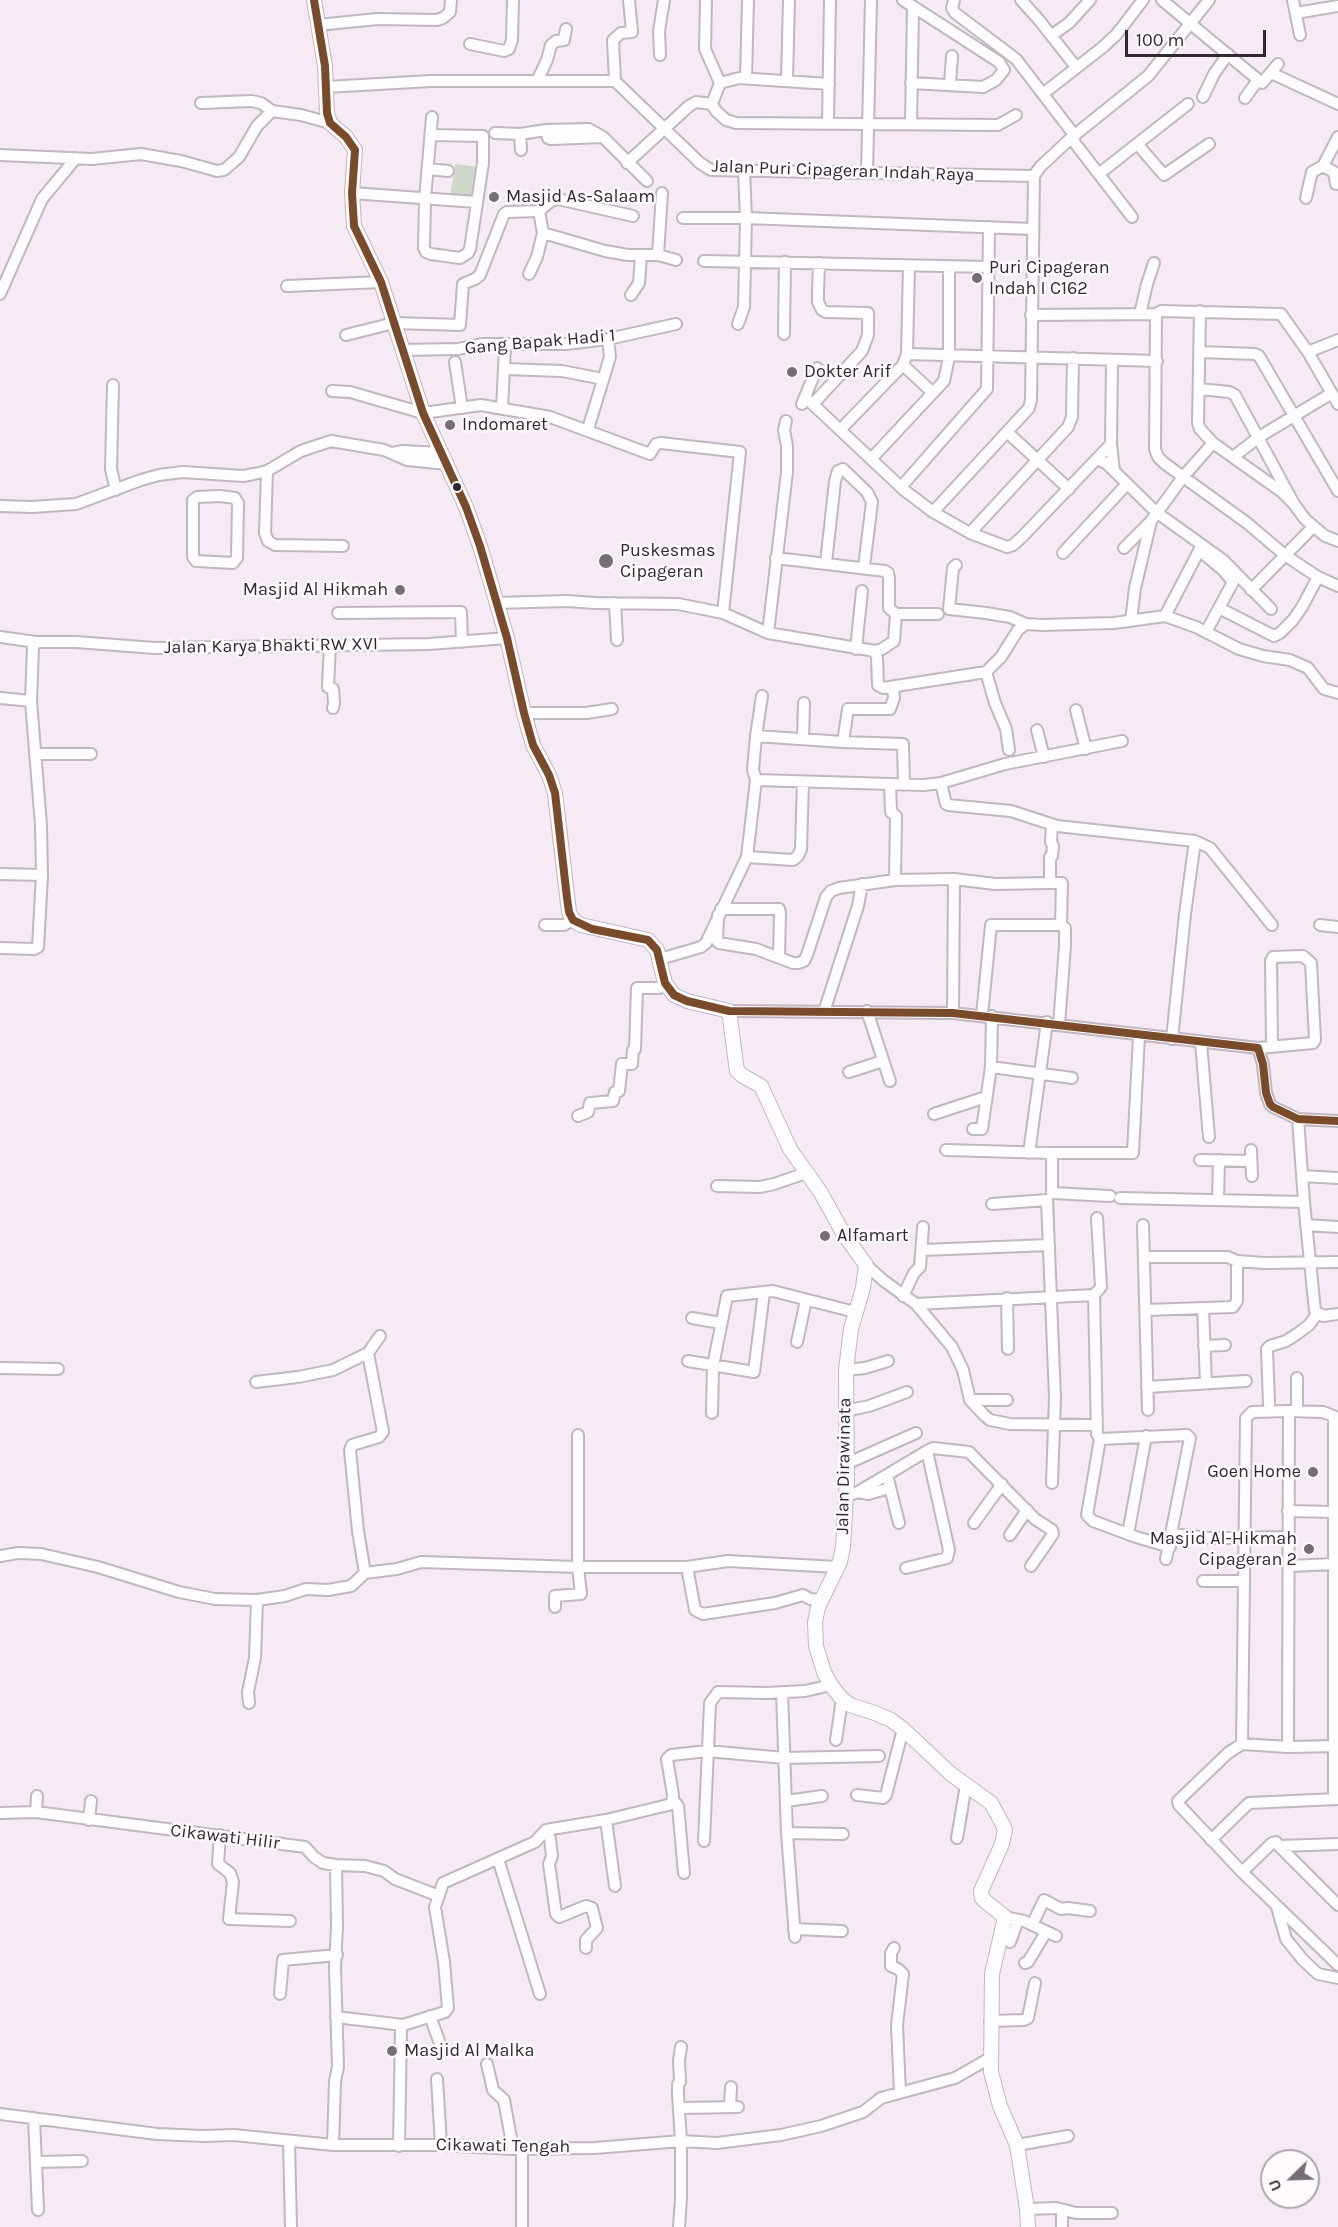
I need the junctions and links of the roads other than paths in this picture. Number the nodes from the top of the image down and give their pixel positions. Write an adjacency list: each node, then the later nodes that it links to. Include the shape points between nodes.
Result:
1 (314, 0): 24 (street)
2 (451, 0): 24 (street, via 450,12 437,20 377,19)
3 (513, 0): 28 (street, via 512,40 508,49)
4 (629, 0): 36 (street, via 632,32 621,33 613,40)
5 (664, 0): 30 (street)
6 (706, 0): 38 (street, via 705,49)
7 (748, 0): 33 (street)
8 (789, 0): 34 (street)
9 (830, 0): 40 (street)
10 (871, 0): 55 (street)
11 (903, 0): 21 (street)
12 (954, 0): 43 (street, via 955,13 1016,59)
13 (1014, 0): 19 (street)
14 (1090, 0): 26 (street)
15 (1143, 0): 32 (street, via 1116,35)
16 (1162, 0): 23 (street)
17 (1209, 0): 23 (street)
18 (1293, 0): 22 (street)
19 (1027, 2): 26 (street)
20 (1338, 6): 22 (street)
21 (913, 8): 39 (street); 41 (street, via 1003,67 1002,75 983,87)
22 (1296, 13): 27 (street)
23 (1189, 23): 29 (street); 61 (street, via 1148,76)
24 (318, 25): 42 (street)
25 (566, 29): 35 (street, via 564,40 551,45)
26 (1052, 35): 32 (street)
27 (1300, 35)
28 (470, 44)
29 (1228, 54): 37 (street); 44 (street)
30 (660, 55)
31 (952, 56): 41 (street)
32 (1076, 67): 43 (street)
33 (746, 78): 34 (street); 38 (street)
34 (787, 80): 40 (street)
35 (537, 81): 36 (street); 42 (street, via 431,81)
36 (615, 81): 57 (street, Jalan Puri Cipageran Indah Raya)
37 (1260, 81): 45 (street); 49 (street, via 1275,69)
38 (720, 83): 47 (street)
39 (911, 83): 41 (street); 56 (street)
40 (829, 84): 54 (street)
41 (951, 84)
42 (326, 87): 53 (street)
43 (1044, 93): 61 (street)
44 (1203, 97)
45 (1245, 98)
46 (201, 103): 50 (street, via 251,101)
47 (712, 104): 54 (street, via 731,122); 57 (street, via 696,102)
48 (1188, 104): 64 (street)
49 (1338, 104)
50 (272, 111): 53 (street); 67 (street, via 257,126 239,157 224,170 141,154)
51 (1016, 115): 56 (street, via 998,125)
52 (432, 117): 60 (street)
53 (330, 123): 78 (street, via 355,150)
54 (828, 123): 55 (street)
55 (869, 124): 56 (street); 73 (street)
56 (911, 124)
57 (664, 128): 68 (street); 71 (street, Jalan Puri Cipageran Indah Raya, via 705,168)
58 (495, 133): 59 (street)
59 (520, 134): 65 (street); 68 (street, via 589,129 603,137)
60 (432, 135): 70 (street); 82 (street, via 483,136)
61 (1073, 137): 74 (street); 75 (street)
62 (1338, 137): 69 (street)
63 (1209, 144): 64 (street, via 1164,175)
64 (1138, 145): 74 (street)
65 (521, 150)
66 (0, 155): 67 (street)
67 (76, 158): 105 (street, via 42,199)
68 (627, 163): 76 (street)
69 (1323, 166): 77 (street, via 1334,172); 80 (street, via 1312,172)
70 (428, 170): 72 (street); 81 (street)
71 (744, 170): 73 (street, Jalan Puri Cipageran Indah Raya); 87 (street)
72 (448, 171)
73 (867, 172): 75 (street, Jalan Puri Cipageran Indah Raya)
74 (1100, 173): 85 (street)
75 (1034, 176): 89 (street)
76 (647, 180)
77 (1336, 184)
78 (352, 193): 81 (street); 103 (street, via 354,226)
79 (662, 193): 91 (street)
80 (1306, 198)
81 (425, 199): 82 (street); 82 (street, via 426,252 460,258 470,249)
82 (476, 202)
83 (539, 210): 84 (street, via 558,199); 90 (street); 111 (street, via 504,214 480,275 463,284 460,325)
84 (633, 216)
85 (1132, 217)
86 (683, 218): 87 (street)
87 (746, 218): 88 (street); 95 (street)
88 (989, 228): 89 (street); 101 (street)
89 (1032, 229): 110 (street)
90 (543, 232): 92 (street, via 605,251); 102 (street)
91 (658, 255): 92 (street); 93 (street)
92 (641, 256): 106 (street, via 639,284)
93 (676, 260)
94 (704, 261): 95 (street)
95 (745, 261): 96 (street); 113 (street, via 744,307)
96 (785, 262): 97 (street); 114 (street)
97 (819, 263): 99 (street); 138 (street, via 818,302 822,310 868,314 868,335 862,351)
98 (1154, 263): 108 (street)
99 (909, 266): 100 (street); 126 (street)
100 (949, 267): 101 (street); 122 (street)
101 (989, 267): 123 (street)
102 (529, 274)
103 (381, 282): 104 (street); 111 (street)
104 (287, 286)
105 (1, 289)
106 (631, 295)
107 (1200, 311): 109 (street); 120 (street); 121 (street, via 1281,314)
108 (1140, 314): 109 (street); 110 (street)
109 (1156, 314): 128 (street)
110 (1031, 315): 124 (street)
111 (394, 323): 115 (street); 119 (street)
112 (676, 324): 117 (street, Gang Bapak Hadi 1)
113 (738, 324)
114 (784, 334)
115 (346, 335)
116 (1338, 340): 121 (street)
117 (609, 346): 119 (street, Gang Bapak Hadi 1, via 482,344 458,349); 132 (street)
118 (505, 348): 131 (street)
119 (402, 350): 142 (street)
120 (1200, 352): 134 (street); 143 (street, via 1259,356)
121 (1308, 352): 137 (street)
122 (950, 357): 123 (street); 126 (street); 136 (street, via 944,381)
123 (989, 357): 124 (street); 161 (street, via 987,389)
124 (1032, 358): 125 (street); 147 (street, via 1029,408)
125 (1073, 358): 127 (street); 155 (street, via 1071,423)
126 (905, 360): 136 (street); 146 (street)
127 (1112, 360): 128 (street); 150 (street)
128 (1157, 361): 159 (street, via 1155,449 1164,463)
129 (456, 363): 140 (street)
130 (817, 368): 138 (street)
131 (505, 369): 132 (street, via 562,371); 141 (street)
132 (603, 379): 145 (street)
133 (113, 385): 163 (street, via 111,469)
134 (1200, 389): 148 (street, via 1233,393); 149 (street, via 1198,423)
135 (332, 391): 142 (street, via 350,392)
136 (933, 393): 153 (street)
137 (1332, 393): 139 (street); 143 (street)
138 (806, 402): 146 (street)
139 (1338, 404)
140 (462, 408): 141 (street, via 481,405); 142 (street)
141 (502, 409): 145 (street, via 550,417)
142 (423, 413): 152 (street)
143 (1294, 415): 148 (street); 164 (street)
144 (786, 421): 178 (street, via 787,472)
145 (588, 429): 191 (street, via 650,454 661,443 740,452)
146 (840, 430): 153 (street)
147 (1007, 432): 155 (street); 168 (street)
148 (1259, 436): 151 (street); 166 (street)
149 (1213, 443): 151 (street); 159 (street)
150 (1111, 444): 154 (street); 157 (street)
151 (1233, 457): 166 (street)
152 (445, 459): 156 (street, via 331,441 301,451); 186 (street, via 480,546)
153 (871, 459): 161 (street)
154 (1097, 459): 157 (street); 162 (street)
155 (1038, 460): 162 (street); 171 (street)
156 (267, 471): 158 (street); 173 (street, via 268,541 275,545)
157 (1114, 471): 160 (street)
158 (224, 475): 163 (street, via 159,475); 165 (street)
159 (1183, 477): 169 (street); 177 (street)
160 (1127, 484): 169 (street); 176 (street)
161 (901, 487): 168 (street)
162 (1069, 489): 171 (street, via 1013,545 1007,547)
163 (116, 490): 167 (street, via 76,504)
164 (1338, 491)
165 (220, 496): 165 (street, via 235,498 238,503 237,558 232,563 196,561 193,500)
166 (1294, 504): 170 (street)
167 (0, 506)
168 (933, 512): 171 (street)
169 (1154, 516): 174 (street); 175 (street); 195 (street, via 1135,588)
170 (1313, 527): 172 (street); 177 (street)
171 (970, 533)
172 (1338, 540)
173 (343, 546)
174 (1124, 548)
175 (1201, 548): 184 (street, via 1231,566); 188 (street, via 1233,582); 194 (street)
176 (1063, 553)
177 (1286, 556): 182 (street); 184 (street)
178 (776, 558): 179 (street); 198 (street)
179 (826, 563): 181 (street); 181 (street, via 835,481 838,471 843,469 872,502)
180 (956, 565): 196 (street, via 949,609 1001,615)
181 (864, 567): 192 (street, via 888,573 889,608)
182 (1318, 577): 183 (street); 188 (street, via 1293,620 1274,636)
183 (1338, 586)
184 (1251, 590): 189 (street)
185 (862, 591): 205 (street)
186 (496, 603): 187 (street); 200 (street)
187 (615, 603): 191 (street, via 678,603); 201 (street)
188 (1219, 608): 197 (street)
189 (1271, 609)
190 (338, 613): 203 (street, via 461,612)
191 (723, 613): 198 (street)
192 (896, 614): 193 (street); 206 (street, via 894,641)
193 (938, 614)
194 (1165, 616): 195 (street); 197 (street)
195 (1131, 621): 196 (street)
196 (1026, 624): 207 (street)
197 (1206, 632): 209 (street, via 1239,649 1308,668 1324,689)
198 (768, 633): 205 (street)
199 (0, 637): 202 (street, Jalan Karya Bhakti RW XVI)
200 (507, 638): 203 (street, Jalan Karya Bhakti RW XVI); 217 (street)
201 (617, 640)
202 (36, 642): 204 (street, Jalan Karya Bhakti RW XVI, via 155,648); 212 (street)
203 (462, 642): 204 (street, Jalan Karya Bhakti RW XVI)
204 (330, 644): 214 (street, via 328,687 333,689)
205 (855, 649): 206 (street)
206 (875, 651): 208 (street, via 878,685)
207 (986, 672): 208 (street); 224 (street)
208 (893, 688): 222 (street, via 890,709 848,709)
209 (1338, 693)
210 (762, 696): 219 (street)
211 (0, 698): 212 (street)
212 (31, 701): 226 (street)
213 (804, 703): 220 (street)
214 (333, 708)
215 (612, 709): 217 (street)
216 (1076, 710): 223 (street)
217 (524, 713): 243 (street, via 555,792)
218 (1037, 730): 227 (street)
219 (756, 736): 220 (street); 228 (street)
220 (803, 740): 222 (street)
221 (1122, 741): 223 (street)
222 (843, 742): 232 (street, via 903,744)
223 (1086, 749): 227 (street)
224 (1010, 750)
225 (91, 753): 226 (street)
226 (35, 754): 237 (street)
227 (1044, 757): 230 (street)
228 (756, 780): 229 (street); 235 (street)
229 (803, 782): 231 (street); 235 (street, via 798,856 792,860)
230 (941, 783): 232 (street); 233 (street, via 948,806 1011,810)
231 (890, 784): 232 (street); 239 (street, via 891,812 896,816)
232 (904, 785)
233 (1052, 824): 234 (street); 240 (street)
234 (1195, 841): 246 (street, via 1210,848); 261 (street)
235 (747, 857): 242 (street)
236 (0, 874): 237 (street)
237 (42, 875): 249 (street, via 38,946)
238 (954, 879): 239 (street); 240 (street, via 995,884); 256 (street)
239 (895, 880): 241 (street)
240 (1050, 883): 245 (street, via 1062,883)
241 (862, 884): 250 (street, via 831,891 826,897 804,961 793,963); 255 (street)
242 (720, 912): 250 (street, via 719,944); 250 (street, via 778,909); 251 (street, via 701,947)
243 (573, 920): 244 (street, via 564,925); 251 (street, via 648,940)
244 (544, 925)
245 (1061, 925): 257 (street, via 991,925); 259 (street, via 1065,928 1065,946)
246 (1272, 925)
247 (1320, 926): 248 (street)
248 (1338, 927)
249 (0, 948)
250 (779, 957)
251 (660, 960): 252 (street)
252 (665, 983): 253 (street, via 679,998); 273 (street, via 659,988 637,988 632,1064 622,1064 619,1091 613,1101 590,1103 588,1112)
253 (729, 1011): 255 (street); 283 (street, via 737,1071 761,1086)
254 (867, 1011): 255 (street); 256 (street); 265 (street)
255 (824, 1012)
256 (952, 1013): 257 (street)
257 (987, 1016): 258 (street); 266 (street)
258 (1047, 1022): 259 (street); 268 (street)
259 (1059, 1024): 260 (street)
260 (1139, 1036): 261 (street); 280 (street, via 1132,1153)
261 (1172, 1039): 262 (street)
262 (1201, 1043): 264 (street); 277 (street)
263 (1272, 1046): 263 (street, via 1271,961 1273,957 1303,956 1311,963 1315,1040); 264 (street)
264 (1258, 1048): 274 (street, via 1270,1104)
265 (883, 1061): 267 (street); 270 (street)
266 (991, 1067): 268 (street); 271 (street)
267 (849, 1072)
268 (1038, 1073): 269 (street); 279 (street)
269 (1072, 1078)
270 (890, 1081)
271 (986, 1097): 272 (street); 276 (street, via 982,1130)
272 (934, 1114)
273 (578, 1116)
274 (1298, 1119): 275 (street); 285 (street)
275 (1338, 1121)
276 (973, 1129)
277 (1209, 1137)
278 (946, 1150): 279 (street)
279 (1029, 1153): 280 (street)
280 (1052, 1153): 288 (street, via 1052,1193)
281 (1200, 1160): 282 (street)
282 (1219, 1161): 284 (street, via 1251,1155); 288 (street)
283 (806, 1173): 287 (street, via 770,1186); 302 (street, via 821,1193)
284 (1252, 1176)
285 (1302, 1176): 286 (street); 289 (street)
286 (1338, 1178)
287 (717, 1186)
288 (1218, 1200): 289 (street)
289 (1304, 1202): 293 (street)
290 (992, 1204): 296 (street, via 1047,1200)
291 (1097, 1218): 304 (street, via 1101,1287)
292 (1143, 1225): 298 (street)
293 (1306, 1225): 295 (street); 301 (street)
294 (923, 1227): 297 (street)
295 (1338, 1227)
296 (1049, 1245): 297 (street); 306 (street)
297 (922, 1250): 305 (street, via 920,1267)
298 (1144, 1257): 299 (street, via 1228,1257); 311 (street)
299 (1237, 1261): 301 (street); 310 (street, via 1236,1304)
300 (1338, 1262): 301 (street)
301 (1311, 1263): 313 (street)
302 (864, 1277): 305 (street); 312 (street, Jalan Dirawinata)
303 (764, 1292): 308 (street); 316 (street, via 727,1296); 325 (street, via 754,1372)
304 (1094, 1295): 306 (street); 344 (street)
305 (903, 1296): 309 (street)
306 (1052, 1297): 307 (street); 343 (street)
307 (1007, 1298): 309 (street); 321 (street)
308 (806, 1300): 312 (street); 318 (street)
309 (916, 1304): 335 (street, via 952,1347)
310 (1203, 1308): 311 (street); 320 (street)
311 (1146, 1310): 333 (street)
312 (855, 1312): 328 (street, Jalan Dirawinata)
313 (1317, 1314): 314 (street); 337 (street, via 1297,1334 1267,1349)
314 (1338, 1314)
315 (692, 1318): 316 (street)
316 (721, 1323): 325 (street)
317 (380, 1336): 322 (street)
318 (797, 1342)
319 (1225, 1345): 320 (street)
320 (1204, 1346): 332 (street)
321 (1008, 1349)
322 (368, 1353): 331 (street, via 333,1370); 378 (street, via 382,1435 352,1445 350,1450)
323 (888, 1361): 328 (street)
324 (688, 1362): 325 (street)
325 (714, 1366): 341 (street)
326 (0, 1368): 327 (street)
327 (58, 1370)
328 (846, 1370): 339 (street, Jalan Dirawinata)
329 (1297, 1378): 340 (street)
330 (1246, 1381): 332 (street)
331 (256, 1382)
332 (1206, 1383): 333 (street)
333 (1147, 1387): 338 (street)
334 (908, 1392): 339 (street)
335 (970, 1400): 336 (street); 343 (street, via 990,1420)
336 (1007, 1400)
337 (1269, 1404)
338 (1148, 1410)
339 (845, 1411): 350 (street, Jalan Dirawinata)
340 (1293, 1411): 342 (street, via 1323,1412); 358 (street); 367 (street, via 1252,1412 1246,1418)
341 (712, 1413)
342 (1336, 1417): 355 (street)
343 (1055, 1425): 344 (street); 352 (street)
344 (1097, 1425): 348 (street)
345 (916, 1433): 350 (street)
346 (579, 1435): 374 (street)
347 (1146, 1436): 348 (street); 362 (street); 363 (street, via 1190,1438)
348 (1100, 1439): 362 (street, via 1087,1515)
349 (927, 1450): 351 (street); 353 (street, via 966,1450); 377 (street, via 949,1550 947,1558)
350 (846, 1464): 356 (street, Jalan Dirawinata)
351 (887, 1475): 354 (street); 356 (street)
352 (1052, 1483)
353 (1002, 1484): 357 (street); 360 (street)
354 (890, 1488): 356 (street); 361 (street)
355 (1336, 1493): 359 (street)
356 (852, 1494): 376 (street, Jalan Dirawinata)
357 (1027, 1510): 364 (street); 372 (street, via 1053,1532)
358 (1288, 1511): 359 (street); 366 (street)
359 (1333, 1512): 365 (street)
360 (974, 1522)
361 (899, 1523)
362 (1128, 1534): 368 (street)
363 (1172, 1534): 367 (street); 368 (street)
364 (1010, 1535)
365 (1336, 1535): 371 (street)
366 (1288, 1537): 367 (street); 373 (street)
367 (1244, 1539): 381 (street)
368 (1170, 1547): 370 (street)
369 (0, 1556): 382 (street, via 42,1554 206,1598)
370 (1166, 1559)
371 (1333, 1564): 373 (street); 379 (street)
372 (1031, 1566)
373 (1289, 1566): 394 (street)
374 (578, 1567): 375 (street); 378 (street, via 421,1562); 384 (street, via 581,1594 555,1596)
375 (687, 1567): 376 (street, via 728,1561); 383 (street, via 698,1613 775,1603 803,1595)
376 (837, 1567): 383 (street, Jalan Dirawinata)
377 (906, 1568)
378 (365, 1573): 382 (street, via 351,1586 306,1589)
379 (1336, 1579): 387 (street)
380 (1203, 1581): 381 (street)
381 (1244, 1581): 392 (street)
382 (257, 1600): 389 (street)
383 (820, 1600): 385 (street, Jalan Dirawinata, via 814,1634)
384 (555, 1607)
385 (831, 1685): 386 (street); 388 (street, Jalan Dirawinata)
386 (783, 1692): 395 (street, via 718,1692 710,1703); 397 (street)
387 (1336, 1695): 393 (street)
388 (842, 1699): 390 (street, Jalan Dirawinata); 391 (street)
389 (249, 1703)
390 (903, 1729): 398 (street, Jalan Dirawinata); 399 (street, via 884,1798)
391 (836, 1740)
392 (1242, 1744): 394 (street); 415 (street, via 1178,1801)
393 (1336, 1746): 394 (street); 402 (street)
394 (1288, 1747)
395 (707, 1751): 397 (street); 403 (street, via 671,1755 667,1759); 416 (street)
396 (879, 1756): 397 (street)
397 (785, 1758): 405 (street)
398 (966, 1785): 414 (street); 428 (street, Jalan Dirawinata, via 991,1803 1005,1830 981,1896 987,1904)
399 (857, 1795)
400 (37, 1796): 406 (street)
401 (822, 1796): 405 (street)
402 (1336, 1799): 415 (street, via 1249,1803)
403 (673, 1800): 409 (street, via 672,1804); 422 (street, via 678,1806)
404 (91, 1801): 408 (street)
405 (786, 1801): 411 (street)
406 (36, 1812): 407 (street, Cikawati Hilir); 408 (street, Cikawati Hilir)
407 (0, 1813)
408 (89, 1820): 413 (street, Cikawati Hilir)
409 (606, 1820): 410 (street); 423 (street)
410 (546, 1830): 419 (street, via 535,1842); 433 (street, via 556,1914 559,1917 586,1906 592,1908 597,1928 586,1940)
411 (787, 1833): 412 (street); 431 (street, via 795,1933)
412 (843, 1834)
413 (220, 1835): 420 (street, Cikawati Hilir, via 305,1847 318,1860); 429 (street, via 218,1864 233,1882 229,1919)
414 (957, 1838)
415 (1211, 1840): 421 (street)
416 (704, 1841)
417 (1338, 1845): 418 (street)
418 (1279, 1846): 421 (street, via 1276,1842 1269,1844); 425 (street)
419 (498, 1859): 424 (street, via 443,1882); 443 (street)
420 (336, 1865): 424 (street, Cikawati Hilir, via 375,1869); 435 (street)
421 (1242, 1872): 426 (street)
422 (684, 1873)
423 (615, 1886)
424 (439, 1896): 444 (street, via 436,1919 448,2001 445,2012)
425 (1338, 1905)
426 (1276, 1907): 437 (street); 438 (street, via 1292,1947 1315,1972)
427 (1090, 1911): 430 (street, via 1061,1909 1044,1900)
428 (1012, 1918): 430 (street); 432 (street); 446 (street, via 992,1974)
429 (290, 1921)
430 (1032, 1925): 436 (street, via 1051,1934)
431 (842, 1931)
432 (1010, 1942)
433 (586, 1948)
434 (894, 1948): 454 (street, via 891,1966 903,1974 897,2025)
435 (337, 1955): 440 (street); 442 (street, via 283,1960)
436 (1024, 1963)
437 (1338, 1965)
438 (1338, 1978)
439 (1035, 1983): 446 (street, via 1029,2018)
440 (336, 1986): 441 (street); 445 (street)
441 (348, 1987)
442 (280, 1994)
443 (540, 1994)
444 (430, 2016): 447 (street); 448 (street)
445 (336, 2017): 447 (street); 461 (street, via 338,2067)
446 (990, 2021): 450 (street)
447 (403, 2025): 464 (street)
448 (439, 2041)
449 (681, 2047): 455 (street)
450 (990, 2058): 454 (street, Cikawati Tengah, via 956,2078); 463 (street, via 1000,2106)
451 (487, 2064): 465 (street, via 493,2090 504,2100)
452 (437, 2079): 462 (street)
453 (731, 2087): 455 (street, via 734,2107)
454 (900, 2093): 460 (street, Cikawati Tengah, via 881,2098 863,2112 781,2135 717,2143)
455 (680, 2108): 460 (street)
456 (0, 2114): 457 (street, Cikawati Tengah)
457 (34, 2118): 459 (street, Cikawati Tengah, via 157,2134 234,2135); 467 (street)
458 (1068, 2136): 463 (street)
459 (289, 2141): 461 (street, Cikawati Tengah); 472 (street)
460 (681, 2141): 465 (street, Cikawati Tengah); 474 (street)
461 (333, 2145): 464 (street, Cikawati Tengah)
462 (441, 2145): 464 (street, Cikawati Tengah); 465 (street, Cikawati Tengah)
463 (1017, 2145): 468 (street)
464 (399, 2146)
465 (517, 2149): 473 (street)
466 (82, 2161): 467 (street)
467 (36, 2162): 469 (street)
468 (1027, 2209): 470 (street); 475 (street)
469 (38, 2210)
470 (1062, 2210): 471 (street); 476 (street)
471 (1112, 2213)
472 (291, 2227)
473 (522, 2227)
474 (679, 2227)
475 (1028, 2227)
476 (1062, 2227)

